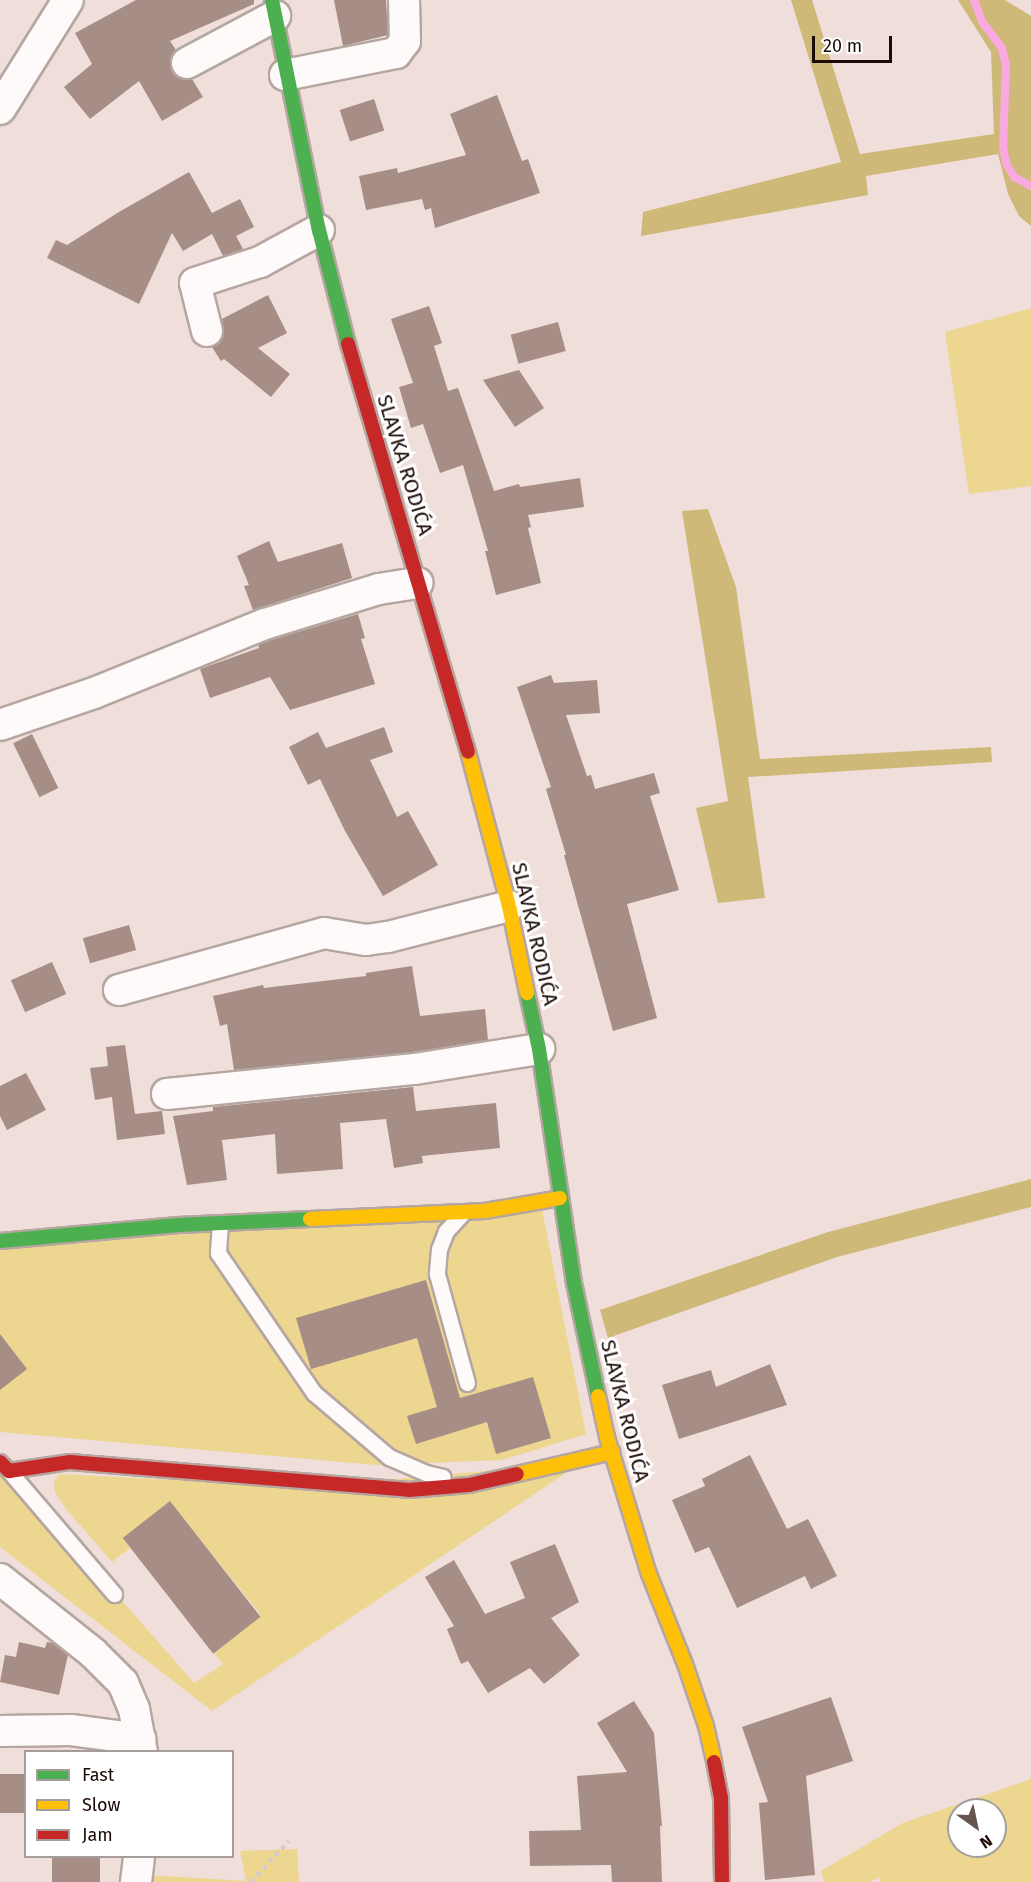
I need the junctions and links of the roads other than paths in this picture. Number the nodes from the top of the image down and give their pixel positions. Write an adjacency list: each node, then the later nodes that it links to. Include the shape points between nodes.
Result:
1 (68, 0): 6 (street)
2 (404, 0): 5 (street, via 405,41 396,53)
3 (273, 8): 4 (street); 5 (main road, SLAVKA RODIĆA)
4 (186, 63)
5 (285, 75): 7 (main road, SLAVKA RODIĆA)
6 (0, 110)
7 (319, 230): 8 (street, via 260,262 195,283); 9 (main road, SLAVKA RODIĆA, via 358,384)
8 (207, 331)
9 (418, 583): 10 (street, via 379,589 265,624 94,693); 11 (main road, SLAVKA RODIĆA)
10 (0, 725)
11 (509, 906): 12 (street, via 388,937 366,940 324,933); 13 (main road, SLAVKA RODIĆA)
12 (119, 990)
13 (539, 1049): 14 (street, via 415,1068); 15 (main road, SLAVKA RODIĆA)
14 (167, 1094)
15 (560, 1198): 16 (main road); 20 (main road, SLAVKA RODIĆA, via 574,1283)
16 (466, 1212): 17 (main road); 19 (lane, via 446,1231 437,1274)
17 (220, 1222): 18 (main road); 22 (lane, via 218,1253 314,1393 389,1457)
18 (0, 1241)
19 (467, 1383)
20 (612, 1452): 22 (main road); 29 (main road, SLAVKA RODIĆA, via 649,1574 706,1726 721,1798)
21 (4, 1466): 22 (main road, via 70,1462 409,1490); 24 (lane)
22 (469, 1485)
23 (0, 1579): 26 (street, via 93,1653 123,1683 134,1709)
24 (114, 1594)
25 (0, 1731): 26 (street, via 71,1730)
26 (141, 1745)
27 (139, 1858): 28 (street)
28 (136, 1882)
29 (722, 1882)

